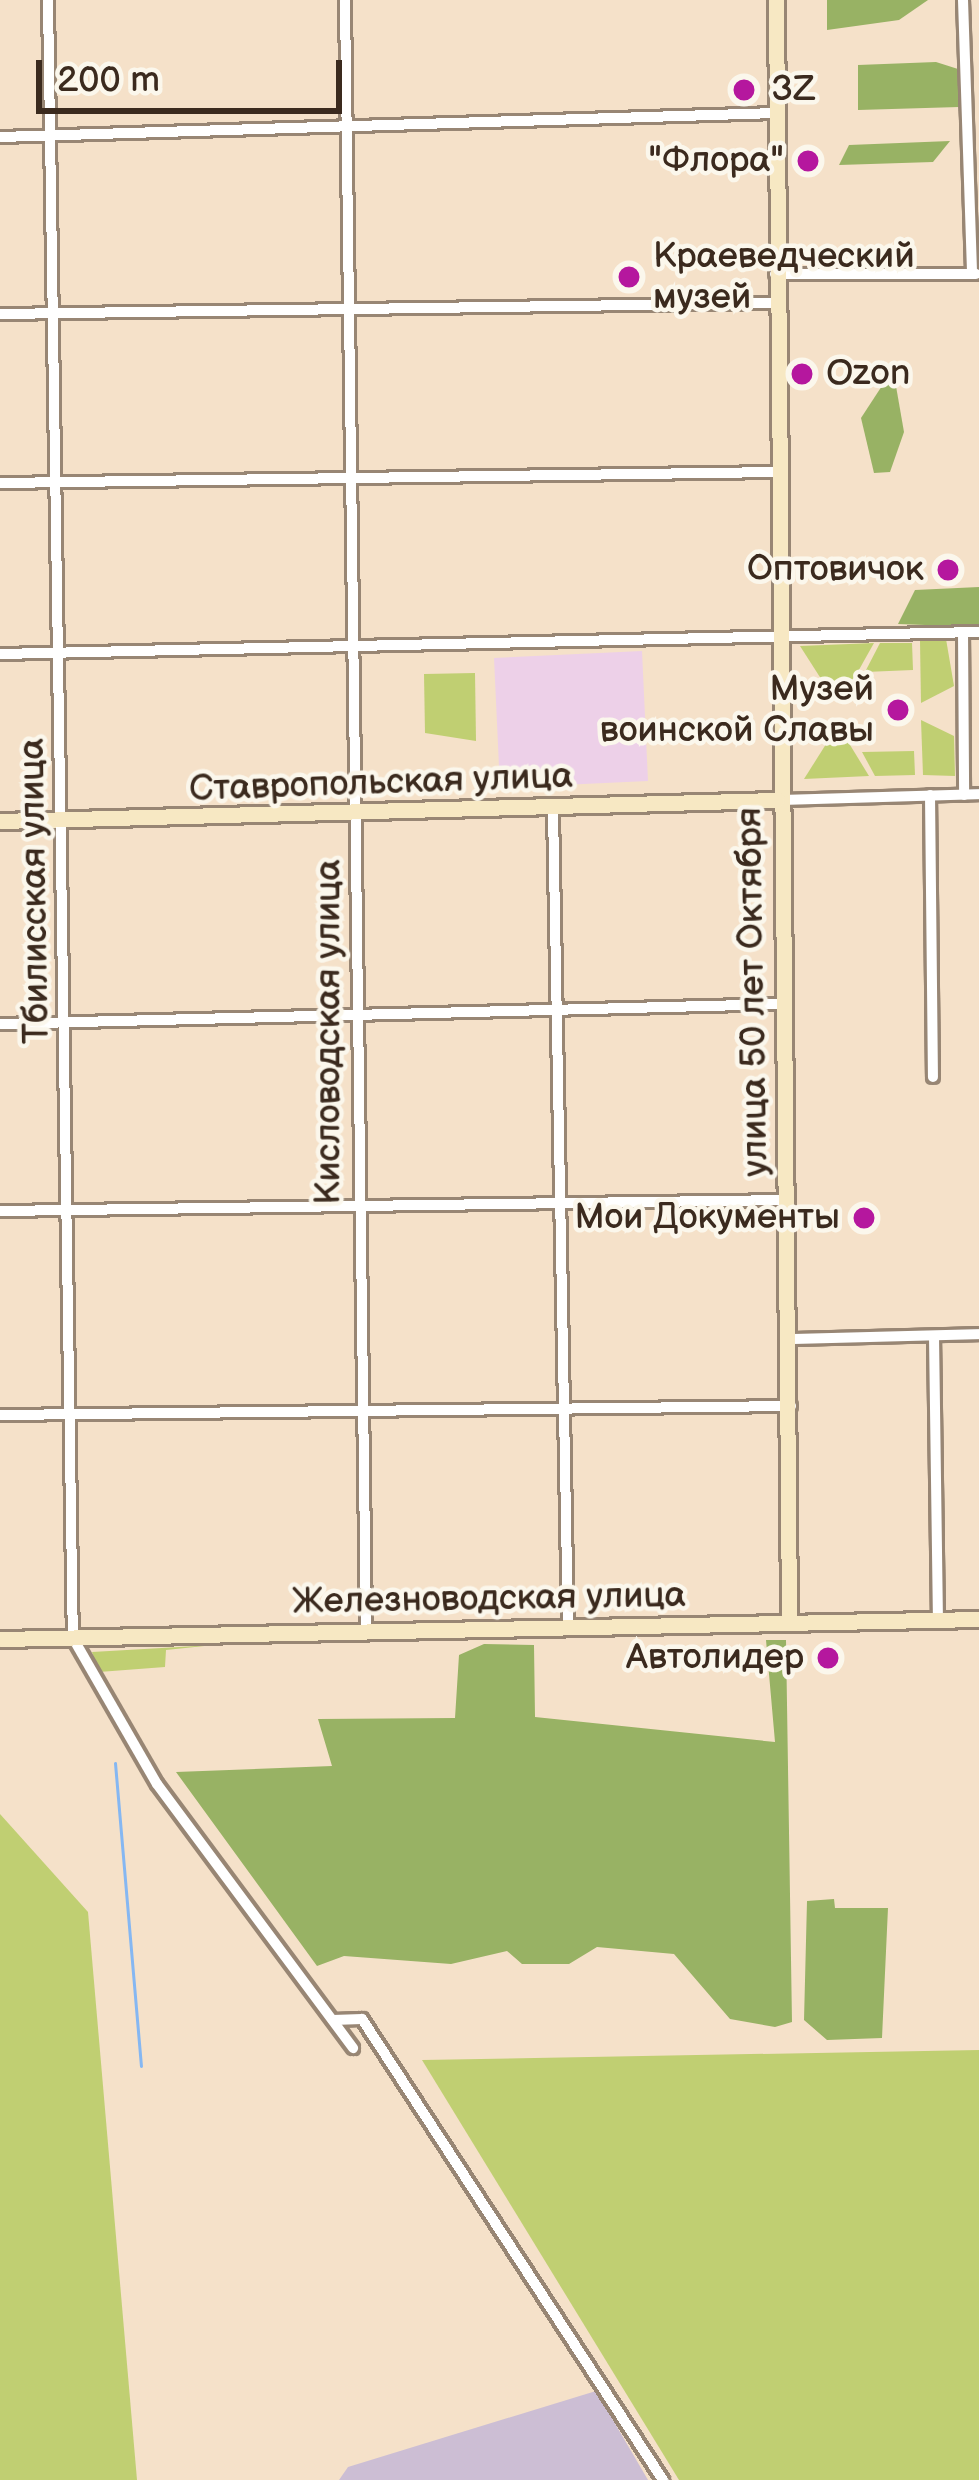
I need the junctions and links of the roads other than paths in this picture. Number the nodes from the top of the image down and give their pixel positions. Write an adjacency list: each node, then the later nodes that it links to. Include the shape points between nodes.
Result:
1 (48, 0): 7 (street, Тбилисская улица)
2 (345, 0): 6 (street, Кисловодская улица)
3 (776, 0): 5 (main road, улица 50 лет Октября)
4 (963, 0): 10 (street)
5 (778, 113): 6 (street); 9 (main road, улица 50 лет Октября)
6 (345, 132): 7 (street); 12 (street, Кисловодская улица)
7 (48, 136): 8 (street); 14 (street, Тбилисская улица)
8 (0, 137)
9 (775, 274): 10 (street); 11 (main road, улица 50 лет Октября)
10 (975, 274)
11 (774, 303): 12 (street); 15 (main road, улица 50 лет Октября)
12 (347, 310): 14 (street); 16 (street, Кисловодская улица)
13 (0, 314): 14 (street)
14 (51, 314): 18 (street, Тбилисская улица)
15 (778, 472): 16 (street); 21 (main road, улица 50 лет Октября)
16 (353, 480): 18 (street); 22 (street, Кисловодская улица)
17 (0, 482): 18 (street)
18 (52, 482): 24 (street, Тбилисская улица)
19 (963, 632): 20 (street); 21 (street); 27 (street)
20 (979, 632)
21 (779, 633): 22 (street); 28 (main road, улица 50 лет Октября)
22 (355, 651): 24 (street); 30 (street, Кисловодская улица)
23 (0, 654): 24 (street)
24 (59, 655): 32 (street, Тбилисская улица)
25 (979, 794): 27 (street, Ставропольская улица)
26 (930, 795): 27 (street, Ставропольская улица); 28 (street, Ставропольская улица); 38 (street)
27 (964, 795)
28 (777, 800): 29 (main road, Ставропольская улица); 33 (main road, улица 50 лет Октября)
29 (553, 808): 30 (main road, Ставропольская улица); 34 (street)
30 (358, 815): 32 (main road, Ставропольская улица); 35 (street, Кисловодская улица)
31 (0, 821): 32 (main road, Ставропольская улица)
32 (67, 821): 37 (street, Тбилисская улица)
33 (783, 1004): 34 (street); 39 (main road, улица 50 лет Октября)
34 (557, 1009): 35 (street); 40 (street)
35 (359, 1016): 37 (street); 42 (street, Кисловодская улица)
36 (0, 1024): 37 (street)
37 (68, 1024): 41 (street, Тбилисская улица)
38 (933, 1077)
39 (789, 1199): 40 (street); 46 (main road, улица 50 лет Октября)
40 (561, 1204): 42 (street); 48 (street)
41 (70, 1209): 42 (street); 43 (street); 50 (street, Тбилисская улица)
42 (361, 1209): 49 (street, Кисловодская улица)
43 (0, 1211)
44 (979, 1334): 45 (street)
45 (934, 1336): 46 (street); 52 (street)
46 (789, 1339): 47 (main road, улица 50 лет Октября)
47 (791, 1406): 48 (street); 54 (main road, улица 50 лет Октября)
48 (562, 1411): 49 (street); 55 (street)
49 (365, 1412): 50 (street); 56 (street, Кисловодская улица)
50 (68, 1414): 51 (street); 57 (street, Тбилисская улица)
51 (0, 1415)
52 (938, 1619): 53 (main road, Железноводская улица); 54 (main road, Железноводская улица)
53 (979, 1619)
54 (789, 1622): 55 (main road, Железноводская улица)
55 (568, 1628): 56 (main road, Железноводская улица)
56 (366, 1632): 57 (main road, Железноводская улица)
57 (73, 1638): 58 (main road, Железноводская улица); 59 (street, via 157,1784)
58 (0, 1639)
59 (333, 2020): 60 (street); 61 (street, via 362,2019)
60 (353, 2048)
61 (663, 2480)

